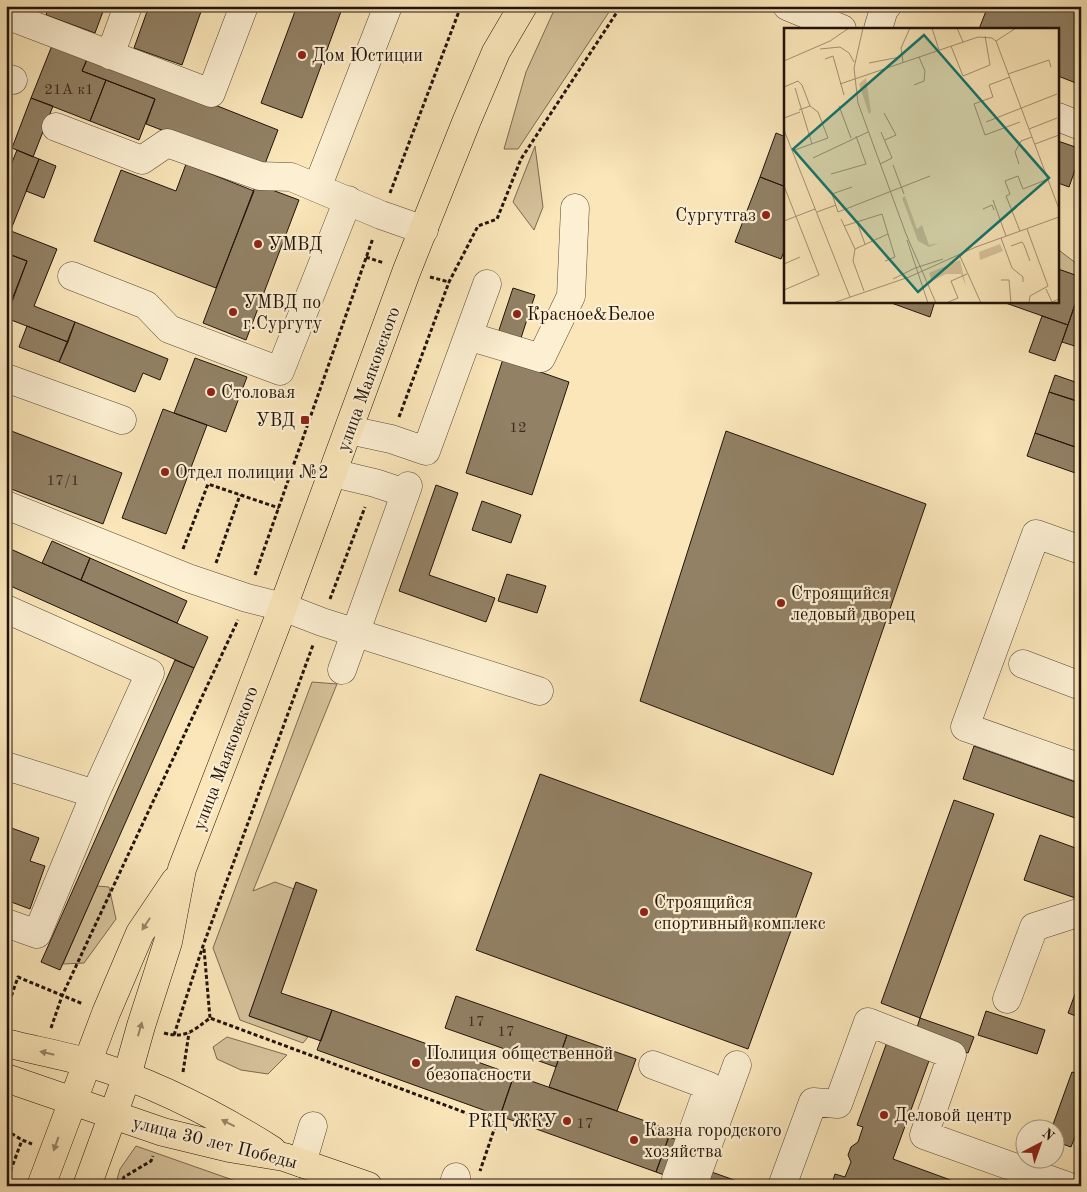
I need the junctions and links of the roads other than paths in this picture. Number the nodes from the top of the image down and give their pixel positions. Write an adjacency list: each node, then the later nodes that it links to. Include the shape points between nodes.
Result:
1 (128, 6): 8 (street)
2 (244, 6): 8 (street, via 211,93)
3 (388, 6): 12 (street)
4 (523, 6): 15 (main road, улица Маяковского, via 496,52)
5 (786, 6): 7 (street)
6 (6, 15): 8 (street)
7 (840, 28)
8 (110, 55)
9 (1060, 118): 10 (street)
10 (1081, 126)
11 (56, 128): 12 (street, via 142,160 167,144 260,176 292,177)
12 (317, 188): 13 (street)
13 (348, 200): 15 (street); 16 (street, via 280,371 169,329 146,305)
14 (575, 208): 18 (street, via 570,296 541,358)
15 (424, 230): 21 (main road, улица Маяковского)
16 (72, 276)
17 (487, 284): 18 (street)
18 (468, 336): 21 (street, via 426,451)
19 (6, 378): 20 (street)
20 (122, 420)
21 (349, 430): 22 (main road, улица Маяковского)
22 (333, 473): 25 (main road, улица Маяковского); 27 (street, via 407,490)
23 (6, 505): 25 (street, via 208,585)
24 (1081, 550): 33 (street, via 1036,534 965,728)
25 (283, 607): 27 (street); 35 (main road, улица Маяковского)
26 (6, 609): 34 (street, via 150,673)
27 (354, 632): 29 (street); 31 (street)
28 (1023, 664): 30 (street)
29 (342, 670)
30 (1081, 686)
31 (539, 691)
32 (6, 766): 34 (street)
33 (1081, 768)
34 (95, 794): 37 (street, via 37,934)
35 (182, 869): 40 (main road, улица Маяковского, one-way to 40, via 140,933); 43 (main road, улица Маяковского, one-way to 35, via 168,942)
36 (1081, 912): 38 (street, via 1034,927)
37 (6, 923)
38 (1007, 999)
39 (6, 1043): 40 (main road, one-way to 39)
40 (87, 1062): 43 (main road); 45 (main road, улица Маяковского)
41 (653, 1065): 52 (street, via 709,1086)
42 (737, 1065): 53 (street)
43 (127, 1076): 46 (main road, улица Маяковского); 48 (main road, one-way to 43, via 184,1100)
44 (6, 1078): 45 (main road, улица 30 лет Победы)
45 (72, 1101): 46 (main road, улица 30 лет Победы); 50 (main road, улица Маяковского, one-way to 50)
46 (112, 1115): 48 (main road, улица 30 лет Победы, via 163,1132); 51 (main road, улица Маяковского)
47 (313, 1126): 48 (street)
48 (293, 1160): 49 (main road, улица 30 лет Победы)
49 (358, 1184)
50 (41, 1186)
51 (87, 1186)
52 (675, 1186)
53 (693, 1186)
54 (782, 1186): 55 (street, via 813,1102 838,1104 868,1022 952,1055 924,1135)
55 (1067, 1186)

